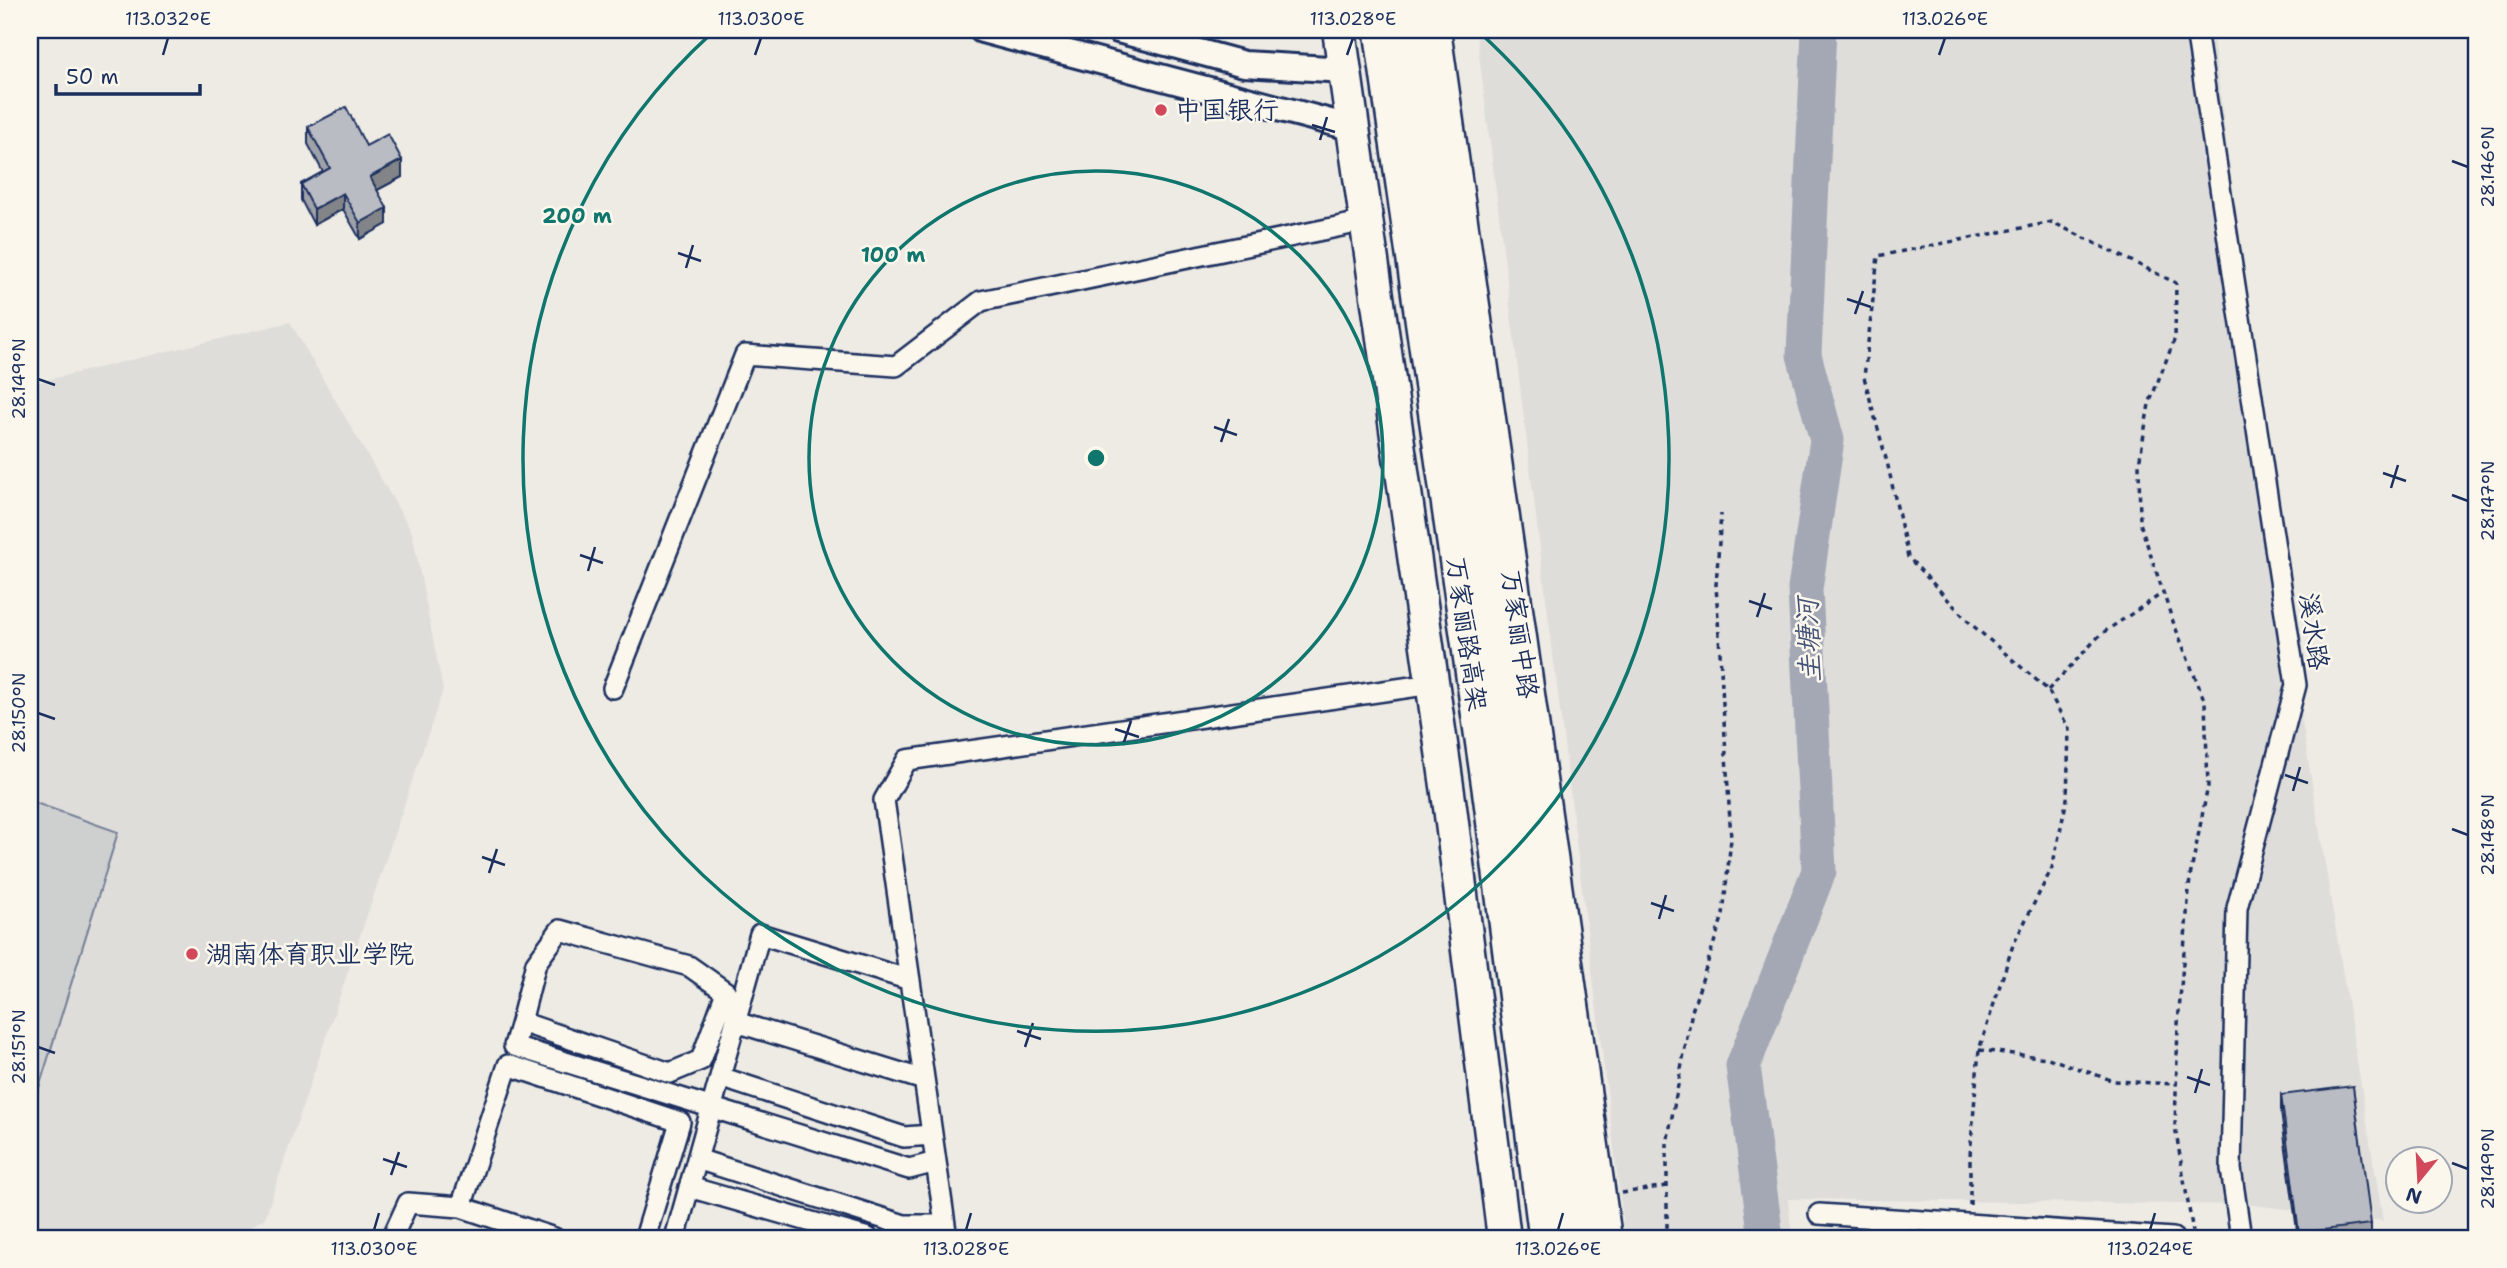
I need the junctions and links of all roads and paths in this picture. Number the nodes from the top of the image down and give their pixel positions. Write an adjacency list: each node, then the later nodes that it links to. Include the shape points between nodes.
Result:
1 (982, 30): 9 (street)
2 (1118, 30): 8 (street, via 1244,64)
3 (1339, 30): 8 (main road)
4 (1381, 30): 42 (highway, 万家丽路高架, via 1491,802)
5 (1408, 30): 43 (highway, 万家丽路高架, via 1518,799)
6 (1434, 30): 31 (main road, 万家丽中路)
7 (2196, 30): 48 (street, 溪水路, via 2296,685 2237,908 2231,1169)
8 (1345, 70): 9 (main road)
9 (1353, 128): 10 (main road)
10 (1366, 221): 13 (main road); 14 (street, via 981,301 896,366 745,355)
11 (1721, 514): 29 (path, via 1716,585 1731,839 1723,915 1692,1011 1676,1083)
12 (2163, 593): 15 (path, via 2101,634); 15 (path, via 2140,523 2139,464 2149,404 2175,338 2176,283 2052,222 1878,256 1864,377 1908,557 1971,624); 24 (path, via 2205,702 2208,786 2190,877)
13 (1432, 684): 16 (street, via 907,760 884,800); 41 (main road)
14 (613, 688)
15 (2048, 690): 20 (path, via 2069,729 2067,799 2052,868 2013,945)
16 (909, 980): 18 (street, via 760,934); 23 (street)
17 (522, 1022): 17 (street, via 670,1073 702,1060 726,992 689,967 559,930 536,963); 19 (street)
18 (736, 1022): 22 (street); 23 (street)
19 (514, 1046): 21 (street); 25 (street)
20 (1979, 1050): 24 (path, via 2048,1058 2114,1081); 34 (path, via 1970,1155)
21 (508, 1065): 32 (street); 38 (street, via 680,1122)
22 (720, 1077): 25 (street); 26 (street, via 904,1137)
23 (924, 1080): 26 (street)
24 (2177, 1084): 47 (path, via 2175,1127)
25 (712, 1107): 27 (street); 28 (street, via 909,1169)
26 (932, 1135): 28 (street)
27 (697, 1159): 30 (street); 35 (street, via 904,1225)
28 (936, 1162): 35 (street)
29 (1666, 1186): 31 (path); 45 (path)
30 (689, 1187): 39 (street); 40 (street)
31 (1599, 1196): 44 (main road, 万家丽中路)
32 (461, 1207): 36 (street, via 408,1203); 37 (street)
33 (1819, 1214): 34 (street)
34 (1970, 1225): 46 (street)
35 (946, 1231)
36 (392, 1238)
37 (554, 1238)
38 (645, 1238)
39 (676, 1238)
40 (868, 1238)
41 (1504, 1238)
42 (1545, 1238)
43 (1573, 1238)
44 (1605, 1238)
45 (1667, 1238)
46 (2173, 1238)
47 (2194, 1238)
48 (2241, 1238)

